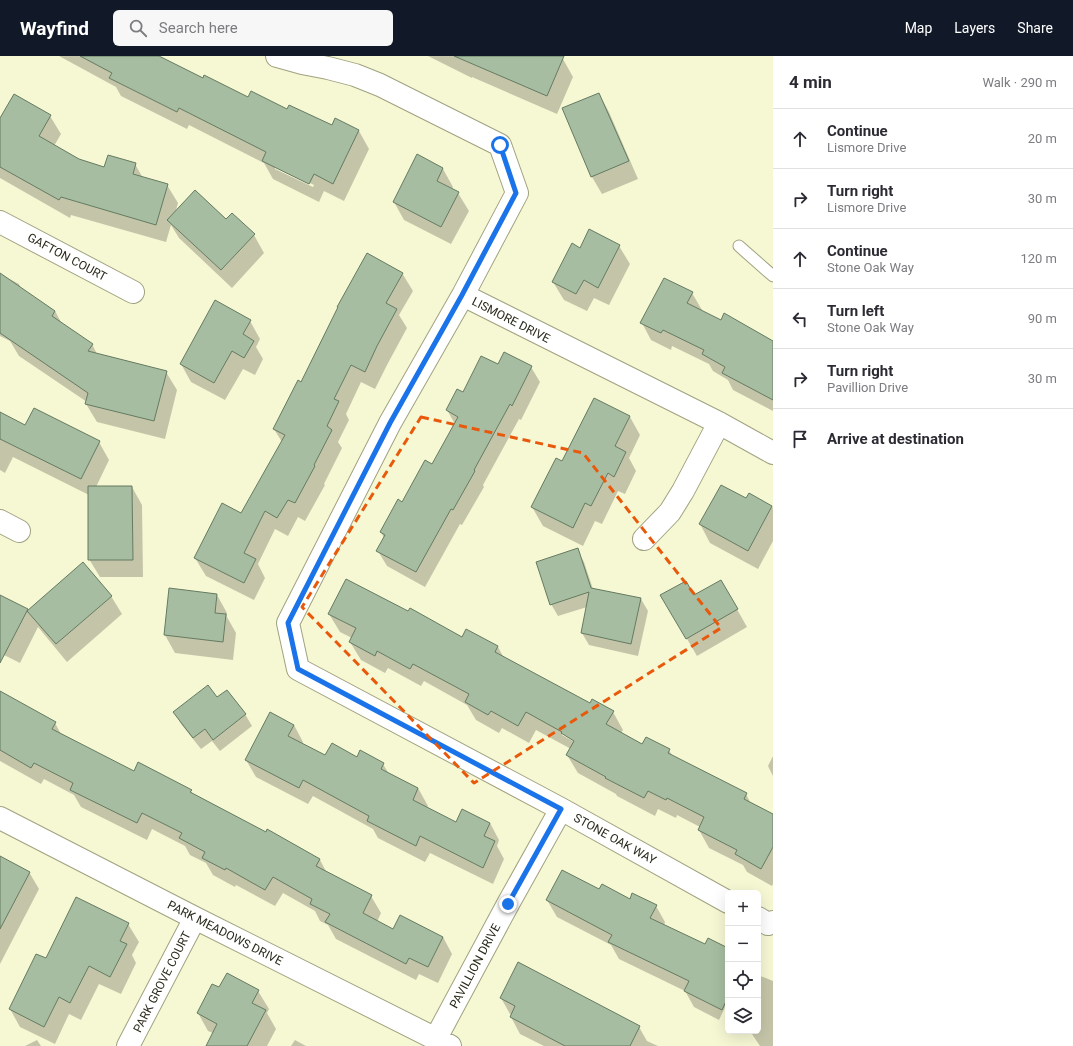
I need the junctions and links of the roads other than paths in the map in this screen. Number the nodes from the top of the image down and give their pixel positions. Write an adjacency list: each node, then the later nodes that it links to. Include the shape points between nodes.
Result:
1 (277, 56): 6 (street, LISMORE DRIVE, via 354,75 380,85 500,145 516,193)
2 (0, 222): 5 (street, GAFTON COURT)
3 (739, 246): 4 (lane)
4 (773, 276)
5 (133, 292)
6 (462, 295): 7 (street, LISMORE DRIVE); 10 (street, STONE OAK WAY, via 390,423 288,623 298,669)
7 (719, 423): 8 (street, LISMORE DRIVE); 9 (street, via 670,512)
8 (773, 453)
9 (644, 539)
10 (561, 809): 12 (street, STONE OAK WAY); 16 (street, PAVILLION DRIVE, via 508,904)
11 (0, 818): 13 (street, PARK MEADOWS DRIVE)
12 (725, 900)
13 (195, 918): 16 (street, PARK MEADOWS DRIVE); 17 (street, PARK GROVE COURT)
14 (761, 920): 15 (street, via 768,924)
15 (773, 922)
16 (443, 1042)
17 (128, 1046)

